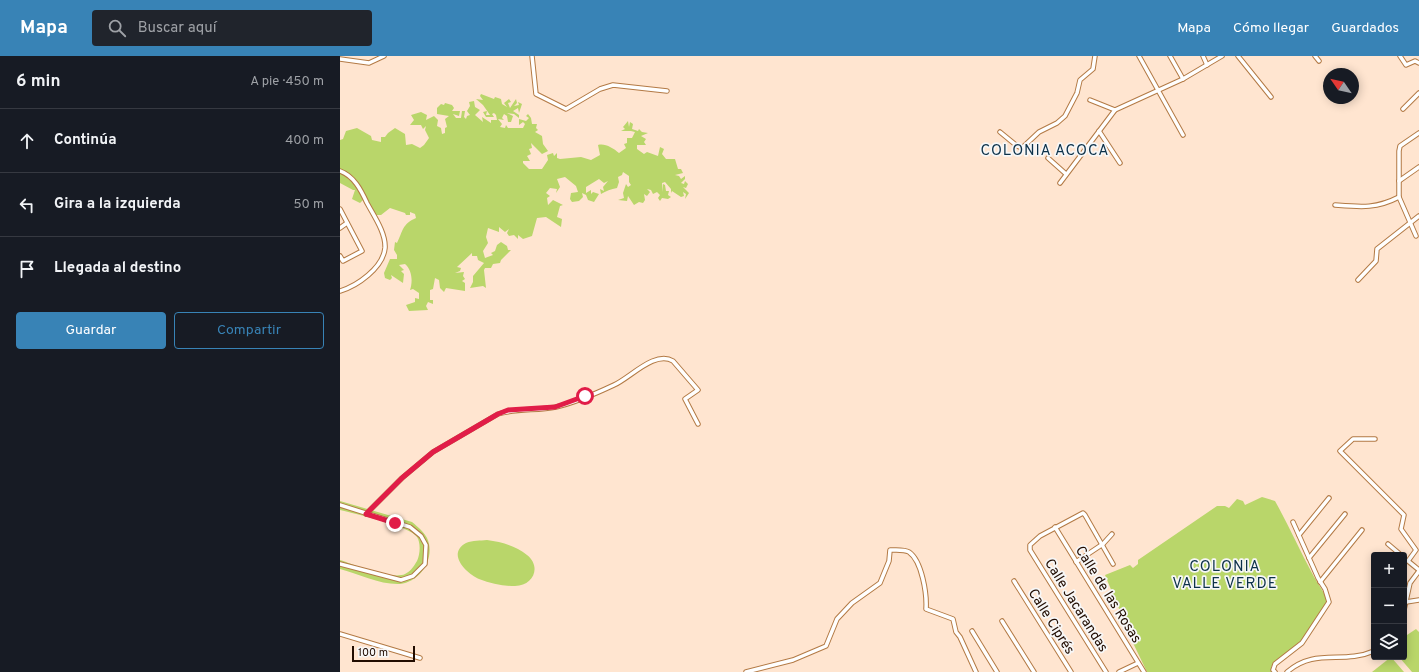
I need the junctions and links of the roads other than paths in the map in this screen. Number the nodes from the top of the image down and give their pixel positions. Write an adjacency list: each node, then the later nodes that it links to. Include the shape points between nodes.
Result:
1 (384, 56): 11 (street, via 368,63)
2 (532, 56): 16 (street, via 536,94 566,109 600,89 613,85)
3 (1095, 56): 24 (street, via 1093,69 1080,80 1068,111 1061,120 1039,132 1022,148)
4 (1139, 56): 17 (street)
5 (1170, 56): 15 (street)
6 (1202, 56): 14 (street)
7 (1222, 56): 14 (street)
8 (1238, 56): 19 (street)
9 (1315, 56): 12 (street)
10 (1400, 56): 13 (street, via 1406,65)
11 (340, 59)
12 (1319, 61)
13 (1418, 63)
14 (1207, 65): 15 (street)
15 (1183, 79): 17 (street)
16 (667, 91)
17 (1158, 91): 22 (street); 26 (street)
18 (1419, 93): 21 (street)
19 (1271, 97)
20 (1090, 100): 22 (street)
21 (1403, 109)
22 (1115, 110): 23 (street)
23 (1099, 131): 28 (street); 31 (street)
24 (1000, 132)
25 (1419, 133): 32 (street, via 1399,148)
26 (1183, 135)
27 (1048, 158): 31 (street)
28 (1120, 163)
29 (1419, 167): 32 (street)
30 (340, 171): 44 (street, via 352,178 360,188 383,235 385,249 372,273)
31 (1066, 174): 33 (street)
32 (1399, 181): 34 (street)
33 (1060, 183)
34 (1399, 197): 35 (street, via 1369,207); 38 (street)
35 (1335, 205)
36 (340, 209): 39 (street)
37 (1419, 216): 38 (street)
38 (1410, 223): 41 (street); 43 (street, via 1377,249 1376,261)
39 (347, 224): 40 (street); 42 (street, via 362,251 343,261)
40 (340, 228)
41 (1416, 236)
42 (340, 256)
43 (1358, 280)
44 (340, 291)
45 (698, 424): 49 (street, via 685,399 698,390 674,361 660,358 615,384 555,407 508,410 498,414 433,452)
46 (1375, 438): 60 (street, via 1352,439 1340,451 1404,515 1401,529 1416,550)
47 (1329, 498): 55 (street)
48 (340, 505): 49 (street)
49 (366, 514): 62 (street, via 410,527 421,536 426,545 425,564 413,576 401,580)
50 (1345, 514): 59 (street)
51 (1293, 522): 55 (street)
52 (1055, 527): 56 (street, via 1081,513 1085,515); 61 (street, Calle de las Rosas); 84 (street, Calle Jacarandas, via 1033,541 1030,550)
53 (1362, 530): 66 (street)
54 (1112, 534): 56 (street)
55 (1299, 535): 59 (street)
56 (1103, 544): 61 (street); 63 (street)
57 (1388, 544): 58 (street)
58 (1397, 552)
59 (1309, 558): 66 (street)
60 (1408, 561): 64 (street)
61 (1076, 562): 77 (street, Calle de las Rosas)
62 (340, 564)
63 (1113, 564)
64 (1419, 570): 68 (street)
65 (1014, 581): 83 (street, Calle Ciprés)
66 (1320, 582): 87 (street, via 1329,602 1302,644 1276,664 1273,670)
67 (1405, 588): 68 (street)
68 (1408, 590): 69 (street)
69 (1407, 596)
70 (1419, 600): 71 (street)
71 (1407, 602)
72 (1002, 621): 82 (street)
73 (972, 631): 81 (street)
74 (340, 634): 76 (street)
75 (1371, 652): 78 (street, via 1348,658 1310,659)
76 (420, 658)
77 (1138, 663): 85 (street); 86 (street, Calle de las Rosas)
78 (1293, 667): 88 (street); 89 (street)
79 (746, 672): 80 (street, via 793,660 826,646 836,619 852,603 880,583 890,550 906,551 912,556 924,581 926,609 953,619 956,632)
80 (976, 672)
81 (997, 672)
82 (1034, 672)
83 (1071, 672)
84 (1106, 672)
85 (1119, 672)
86 (1144, 672)
87 (1275, 672)
88 (1287, 672)
89 (1297, 672)

